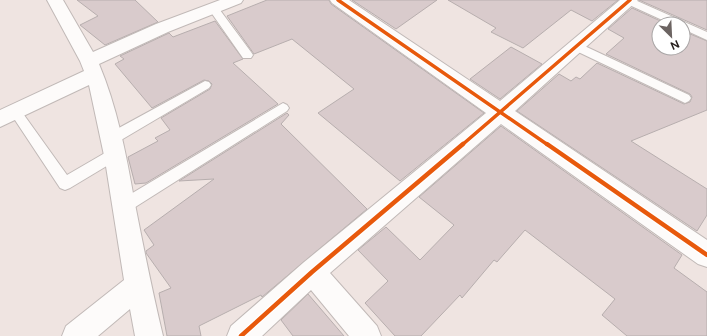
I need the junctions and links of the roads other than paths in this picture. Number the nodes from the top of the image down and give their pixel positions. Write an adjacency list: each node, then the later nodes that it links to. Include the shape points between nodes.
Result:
1 (55, 0): 11 (street)
2 (235, 0): 5 (street)
3 (338, 0): 15 (street)
4 (629, 0): 6 (lane); 9 (street)
5 (213, 8): 10 (lane); 11 (street, via 162,28)
6 (663, 16)
7 (691, 29): 8 (lane)
8 (707, 36)
9 (576, 46): 13 (lane); 15 (street)
10 (247, 55)
11 (91, 68): 16 (street); 17 (street, via 99,86)
12 (205, 85): 17 (lane)
13 (685, 98)
14 (283, 108): 18 (lane)
15 (501, 112): 19 (street); 20 (street)
16 (8, 115): 17 (lane, via 65,184)
17 (113, 147): 18 (street)
18 (124, 206): 21 (street)
19 (707, 255)
20 (312, 272): 24 (street); 25 (street)
21 (138, 285): 22 (street); 23 (street)
22 (76, 336)
23 (149, 336)
24 (242, 336)
25 (368, 336)

